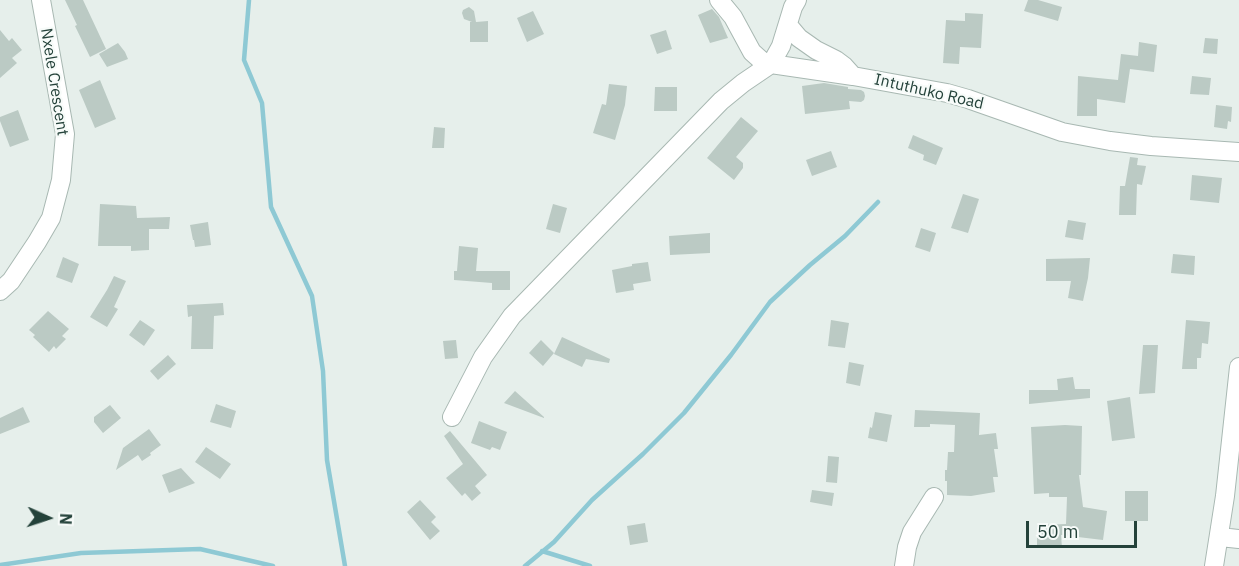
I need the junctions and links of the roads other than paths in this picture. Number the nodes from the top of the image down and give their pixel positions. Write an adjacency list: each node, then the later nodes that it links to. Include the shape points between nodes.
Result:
1 (41, 0): 8 (street, Nxele Crescent, via 64,134 61,180 51,218 11,281)
2 (719, 0): 5 (street, via 752,52)
3 (792, 2): 4 (street)
4 (788, 25): 5 (street); 6 (street, via 799,38 836,60)
5 (771, 64): 6 (street, Intuthuko Road); 11 (street, via 721,101 512,316 483,357)
6 (853, 76): 7 (street, Intuthuko Road, via 947,93 1062,132 1151,146)
7 (1239, 152)
8 (0, 291)
9 (1239, 367): 10 (street)
10 (1237, 406): 13 (street)
11 (452, 417)
12 (934, 497): 15 (street, via 912,532)
13 (1220, 537): 14 (street); 16 (street)
14 (1239, 539)
15 (904, 566)
16 (1214, 566)

